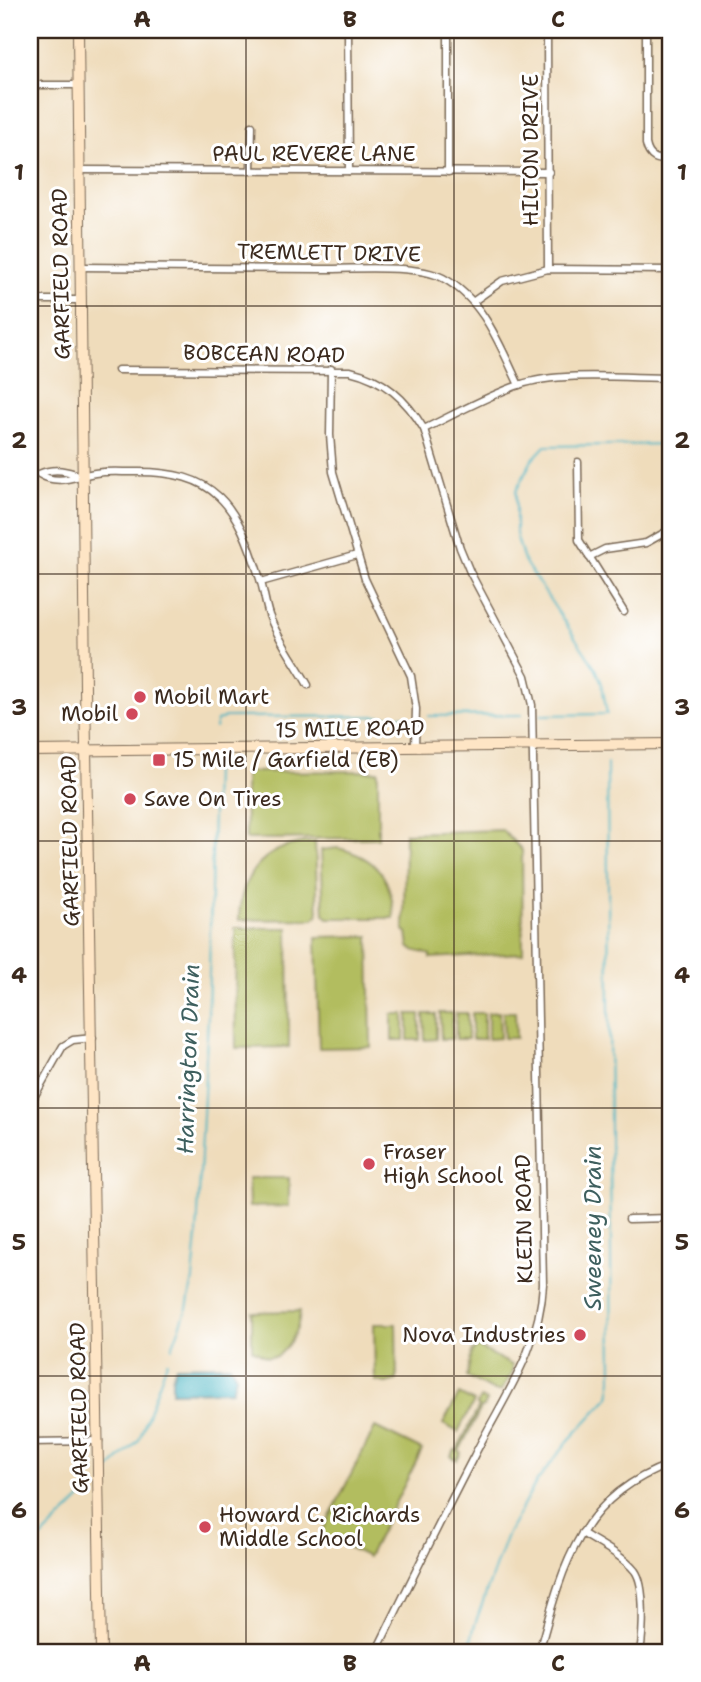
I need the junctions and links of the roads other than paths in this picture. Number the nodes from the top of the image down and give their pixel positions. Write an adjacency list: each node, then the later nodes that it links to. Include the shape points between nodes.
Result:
1 (78, 30): 7 (main road, GARFIELD ROAD)
2 (348, 30): 12 (street)
3 (448, 30): 13 (street)
4 (547, 30): 14 (street, HILTON DRIVE)
5 (646, 30): 9 (street, via 646,144 654,159)
6 (30, 85): 7 (street)
7 (78, 85): 10 (main road, GARFIELD ROAD)
8 (252, 126): 11 (street)
9 (671, 160)
10 (79, 170): 11 (street, PAUL REVERE LANE); 15 (main road, GARFIELD ROAD)
11 (251, 171): 12 (street, PAUL REVERE LANE)
12 (349, 171): 13 (street, PAUL REVERE LANE)
13 (448, 172): 14 (street, PAUL REVERE LANE)
14 (549, 172): 16 (street, HILTON DRIVE)
15 (80, 267): 19 (main road, GARFIELD ROAD); 20 (street, TREMLETT DRIVE, via 418,271 443,278)
16 (548, 270): 17 (street); 20 (street, via 502,281)
17 (671, 270)
18 (30, 300): 19 (street)
19 (80, 300): 28 (main road, GARFIELD ROAD)
20 (474, 302): 24 (street, TREMLETT DRIVE)
21 (331, 369): 22 (street, BOBCEAN ROAD); 25 (street, BOBCEAN ROAD, via 379,381 407,403); 30 (street, via 331,458)
22 (118, 370)
23 (671, 378): 24 (street, via 554,378)
24 (519, 385): 25 (street)
25 (424, 429): 36 (street, BOBCEAN ROAD, via 465,560 525,676 532,705)
26 (578, 462): 31 (street, via 579,540)
27 (30, 471): 28 (street, via 65,470)
28 (82, 476): 32 (street, via 147,472 205,485 243,528); 38 (main road, GARFIELD ROAD)
29 (671, 529): 31 (street, via 646,543 605,549)
30 (358, 555): 32 (street); 37 (street, via 411,676)
31 (589, 557): 33 (street)
32 (261, 582): 34 (street, via 275,630)
33 (624, 612)
34 (308, 685)
35 (671, 744): 36 (main road, 15 MILE ROAD)
36 (533, 746): 37 (main road, 15 MILE ROAD); 49 (street, KLEIN ROAD, via 541,1308 523,1364)
37 (415, 747): 38 (main road, 15 MILE ROAD)
38 (88, 750): 39 (main road, 15 MILE ROAD); 40 (main road, GARFIELD ROAD)
39 (30, 751)
40 (93, 1038): 41 (street, via 63,1046); 44 (main road, GARFIELD ROAD)
41 (30, 1104)
42 (671, 1218): 43 (street)
43 (629, 1219)
44 (99, 1441): 45 (street); 48 (main road, GARFIELD ROAD)
45 (30, 1442)
46 (671, 1464): 47 (street, via 626,1487)
47 (582, 1532): 50 (street, via 559,1579); 51 (street, via 628,1564 638,1577)
48 (101, 1652)
49 (376, 1652)
50 (539, 1652)
51 (640, 1652)

